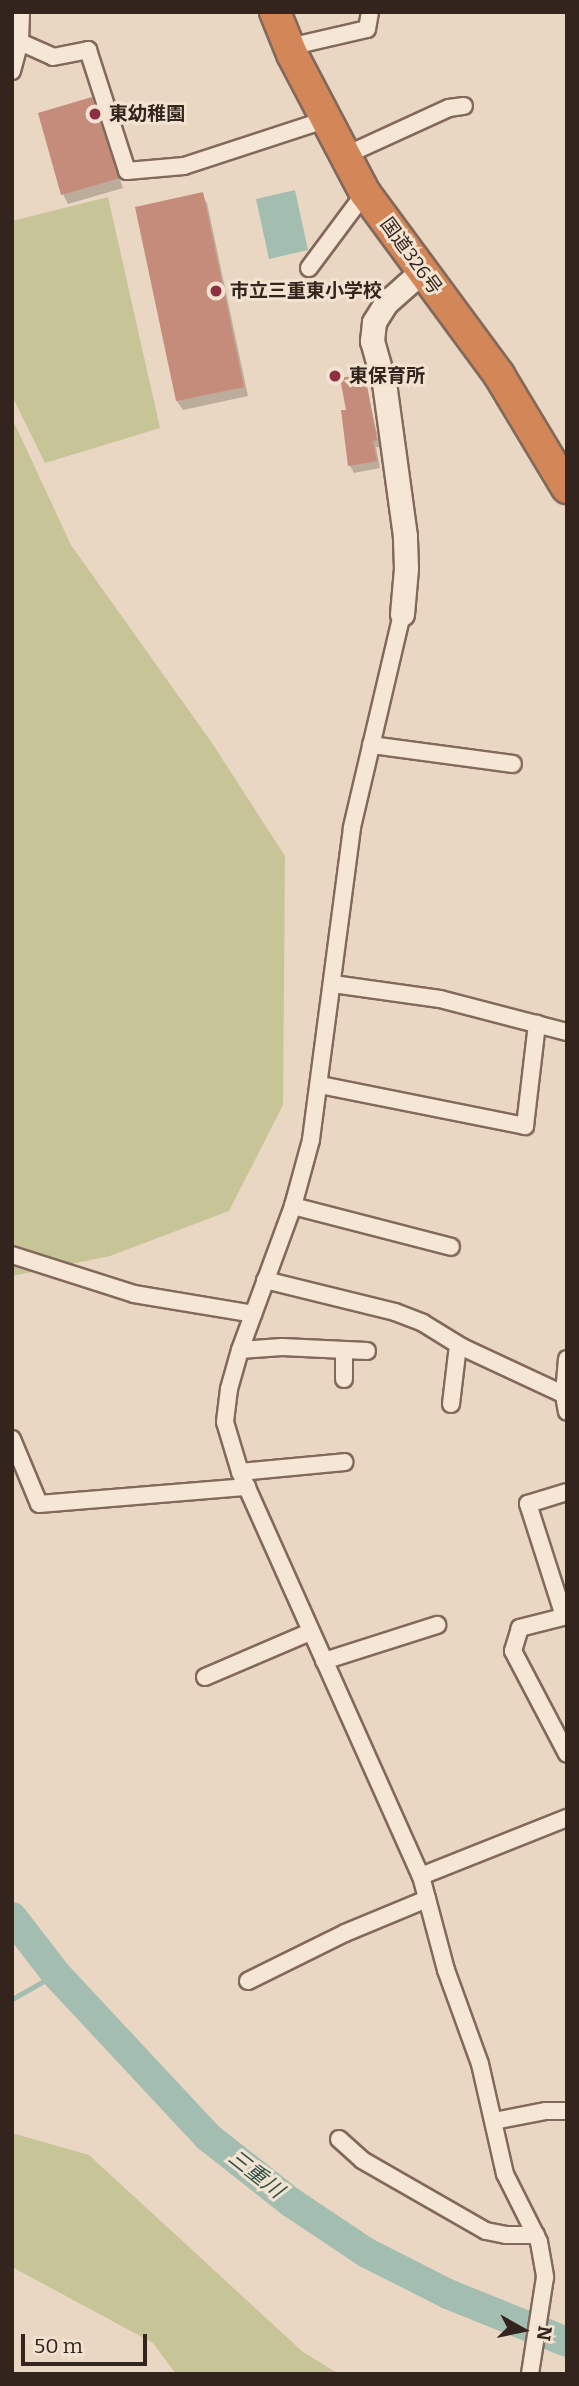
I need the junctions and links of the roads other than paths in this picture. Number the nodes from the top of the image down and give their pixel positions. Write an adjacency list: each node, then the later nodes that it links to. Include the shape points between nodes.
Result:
1 (21, 12): 4 (street)
2 (275, 12): 5 (highway, 国道326号)
3 (370, 12): 5 (street, via 367,29)
4 (20, 42): 6 (street); 8 (street, via 53,57 88,50 127,171 184,166)
5 (289, 47): 8 (highway, 国道326号)
6 (12, 71)
7 (464, 106): 9 (street, via 449,108)
8 (325, 120): 9 (highway, 国道326号)
9 (344, 156): 10 (highway, 国道326号)
10 (365, 194): 11 (street); 12 (highway, 国道326号)
11 (309, 268)
12 (422, 271): 13 (highway, 国道326号, via 499,375); 14 (street, via 386,303 374,322 372,341 384,383 405,536 407,568)
13 (567, 488)
14 (401, 614): 15 (street)
15 (371, 745): 16 (street); 17 (street, via 352,828)
16 (513, 764)
17 (333, 984): 18 (street, via 440,999); 20 (street)
18 (537, 1024): 19 (street); 20 (street, via 525,1126)
19 (567, 1032)
20 (320, 1085): 21 (street)
21 (293, 1206): 22 (street); 24 (street)
22 (451, 1247)
23 (12, 1255): 25 (street, via 134,1294)
24 (265, 1280): 25 (street); 26 (street, via 395,1312)
25 (253, 1314): 27 (street)
26 (458, 1345): 32 (street); 33 (street)
27 (240, 1350): 28 (street); 37 (street, via 225,1422)
28 (344, 1350): 29 (street); 31 (street)
29 (367, 1351)
30 (567, 1359): 32 (street)
31 (344, 1379)
32 (565, 1395): 34 (street)
33 (451, 1404)
34 (567, 1412)
35 (12, 1439): 37 (street, via 39,1504)
36 (345, 1462): 37 (street)
37 (244, 1480): 41 (street)
38 (567, 1492): 39 (street, via 528,1504)
39 (566, 1616): 44 (street, via 520,1628 513,1651)
40 (437, 1625): 42 (street)
41 (310, 1632): 42 (street); 43 (street)
42 (324, 1661): 46 (street)
43 (205, 1677)
44 (567, 1754)
45 (567, 1818): 46 (street)
46 (421, 1876): 47 (street)
47 (427, 1899): 48 (street); 50 (street)
48 (248, 1980)
49 (567, 2111): 50 (street)
50 (495, 2121): 52 (street, via 505,2174)
51 (340, 2139): 52 (street, via 362,2160 486,2231)
52 (536, 2235): 53 (street, via 545,2277)
53 (530, 2374)

